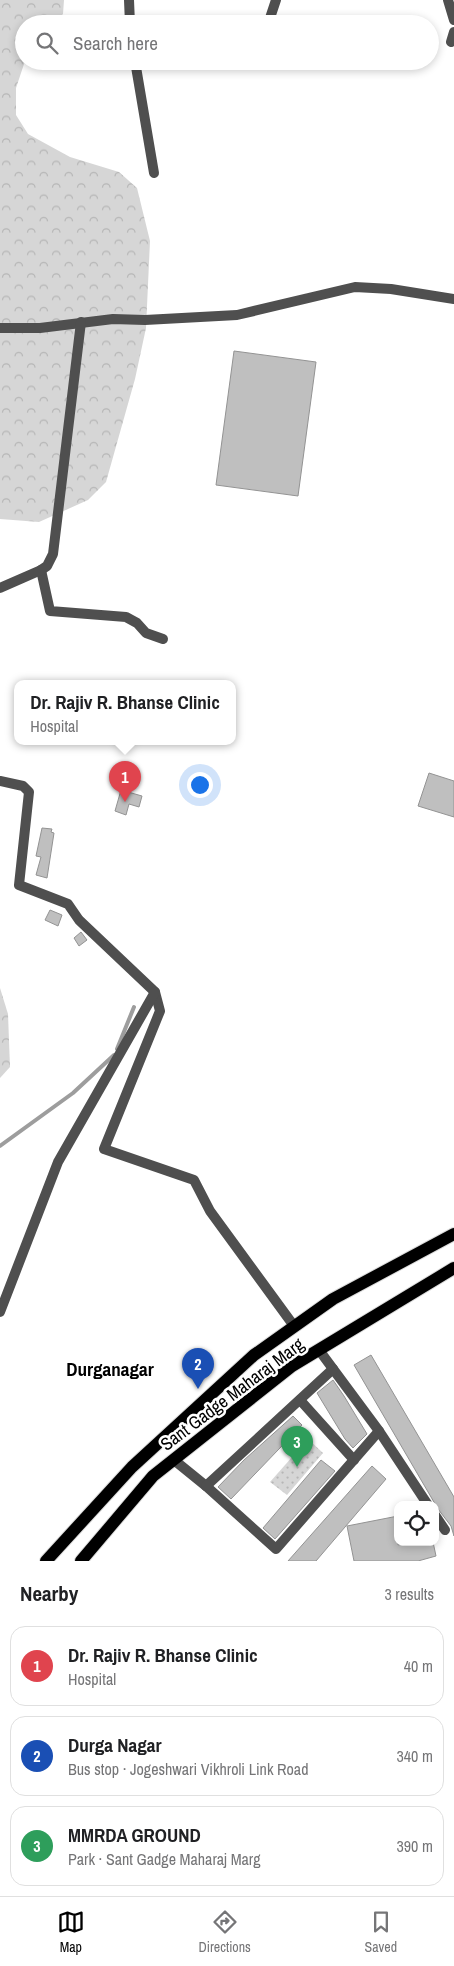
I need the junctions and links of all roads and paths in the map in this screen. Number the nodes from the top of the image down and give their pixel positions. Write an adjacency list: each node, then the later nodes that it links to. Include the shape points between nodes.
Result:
1 (129, 0): 4 (street)
2 (276, 0): 5 (street)
3 (448, 0): 6 (street)
4 (130, 15)
5 (271, 15)
6 (454, 20)
7 (137, 70): 8 (street)
8 (154, 173)
9 (454, 299): 10 (street, via 355,287 237,315)
10 (81, 322): 11 (street, via 40,328); 12 (street, via 53,554)
11 (0, 328)
12 (41, 570): 13 (street); 14 (street, via 50,611 126,618 138,623 146,634)
13 (0, 588)
14 (163, 639)
15 (0, 781): 16 (street, via 23,786 29,792 19,885 68,904 79,920)
16 (156, 992): 19 (street, via 58,1162); 20 (street, via 160,1012 104,1149 194,1180 210,1211)
17 (454, 1234): 20 (main road, via 333,1299)
18 (454, 1268): 21 (main road, Sant Gadge Maharaj Marg)
19 (0, 1312)
20 (294, 1326): 31 (main road, via 254,1355 132,1467)
21 (319, 1350): 22 (street); 25 (main road, Sant Gadge Maharaj Marg, via 292,1366)
22 (333, 1369): 23 (street); 24 (street)
23 (300, 1400): 26 (street); 27 (street)
24 (379, 1431): 26 (street); 28 (street)
25 (174, 1460): 27 (street); 32 (main road, Sant Gadge Maharaj Marg, via 153,1476)
26 (354, 1460): 27 (street, via 276,1549)
27 (206, 1486)
28 (425, 1501)
29 (439, 1521): 30 (street)
30 (445, 1530)
31 (46, 1561)
32 (81, 1561)

